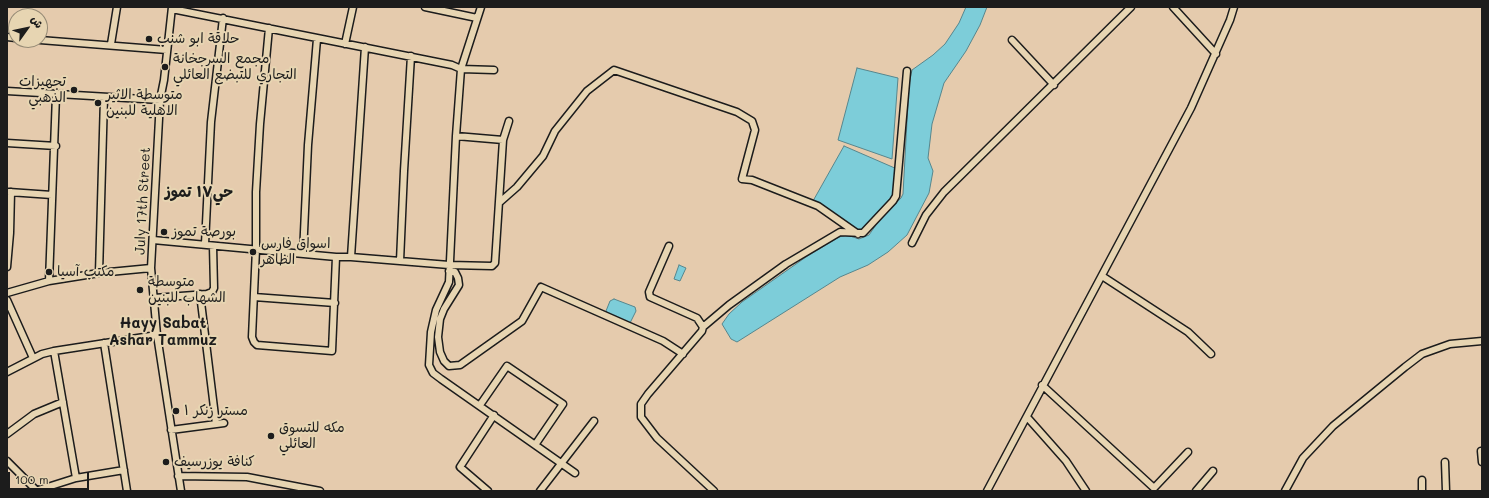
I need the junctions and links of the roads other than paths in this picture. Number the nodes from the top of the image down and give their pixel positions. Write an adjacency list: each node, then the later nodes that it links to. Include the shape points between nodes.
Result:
1 (117, 7): 15 (street)
2 (353, 7): 16 (street)
3 (425, 7): 10 (street)
4 (481, 7): 10 (street)
5 (1131, 7): 24 (street)
6 (1173, 7): 19 (street)
7 (1234, 7): 19 (street)
8 (172, 8): 9 (street); 18 (street, July 17th Street)
9 (223, 18): 11 (street); 41 (street, via 212,114)
10 (478, 18): 21 (street)
11 (269, 28): 12 (street); 44 (street, via 256,192)
12 (317, 39): 16 (street); 45 (street)
13 (48, 40): 15 (street)
14 (1012, 40): 24 (street)
15 (111, 44): 18 (street)
16 (345, 44): 17 (street)
17 (365, 47): 20 (street); 47 (street)
18 (167, 50): 28 (street, July 17th Street)
19 (1216, 54): 53 (street, via 1191,108)
20 (411, 56): 21 (street); 48 (street)
21 (462, 69): 22 (street); 30 (street)
22 (494, 70)
23 (907, 71): 38 (street, via 896,196 863,233)
24 (1054, 85): 40 (street, via 944,192 926,215)
25 (7, 91): 26 (street)
26 (56, 95): 27 (street); 33 (street)
27 (104, 98): 28 (street); 52 (street)
28 (160, 100): 39 (street, July 17th Street)
29 (509, 121): 31 (street)
30 (456, 136): 31 (street); 51 (street)
31 (503, 140): 36 (street)
32 (7, 143): 33 (street)
33 (56, 146): 35 (street)
34 (9, 192): 35 (street); 37 (street)
35 (52, 195): 54 (street)
36 (500, 202): 38 (street, via 543,156 556,131 587,91 614,70 737,112 752,121 755,130 742,179 752,180 818,206); 51 (street, via 492,266)
37 (9, 233): 49 (street)
38 (858, 234): 61 (street, via 840,232 799,256 729,305)
39 (153, 240): 41 (street); 50 (street, July 17th Street)
40 (912, 243)
41 (205, 244): 42 (street)
42 (213, 246): 44 (street); 56 (street, via 214,288 207,294)
43 (669, 246): 61 (street, via 649,292 650,297 697,318)
44 (256, 249): 45 (street); 57 (street)
45 (303, 254): 46 (street)
46 (336, 257): 47 (street); 60 (street)
47 (351, 257): 48 (street)
48 (400, 260): 51 (street)
49 (7, 267)
50 (151, 268): 52 (street); 58 (street, July 17th Street)
51 (449, 268): 66 (street, via 455,272 459,285 444,309 438,337 440,352 449,366 460,365 522,321 541,287 657,338); 72 (street, via 449,282 436,310 431,332 429,365 433,373)
52 (99, 273): 54 (street)
53 (1102, 276): 67 (street, via 1188,332); 70 (street)
54 (50, 281): 55 (street)
55 (7, 293)
56 (200, 294): 58 (street); 77 (street)
57 (254, 297): 60 (street); 60 (street, via 252,337 257,345 331,352)
58 (154, 298): 62 (street, July 17th Street)
59 (7, 300): 68 (street)
60 (335, 303)
61 (703, 328): 66 (street)
62 (157, 335): 64 (street); 78 (street, July 17th Street)
63 (1482, 341): 103 (street, via 1450,344 1422,354 1404,367 1333,426 1303,458)
64 (104, 343): 65 (street); 87 (street)
65 (54, 351): 68 (street); 71 (street)
66 (683, 354): 99 (street, via 641,404 642,417 657,438)
67 (1211, 354)
68 (33, 358): 69 (street)
69 (7, 372)
70 (1042, 385): 74 (street); 82 (street, via 1154,488)
71 (62, 402): 79 (street, via 34,414); 91 (street)
72 (480, 405): 73 (street); 80 (street, via 507,366 563,404)
73 (494, 415): 80 (street); 97 (street, via 460,467)
74 (1027, 417): 100 (street); 101 (street, via 1066,461)
75 (594, 421): 86 (street)
76 (224, 423): 77 (street)
77 (216, 424): 78 (street)
78 (172, 430): 90 (street, July 17th Street)
79 (7, 434)
80 (535, 445): 86 (street)
81 (1481, 451): 85 (street)
82 (1188, 452)
83 (7, 461): 93 (street)
84 (1445, 462): 105 (street)
85 (1482, 462)
86 (562, 463): 89 (street); 98 (street)
87 (124, 470): 91 (street); 94 (street)
88 (1213, 471): 102 (street)
89 (575, 473)
90 (178, 476): 95 (street, July 17th Street); 96 (street, via 247,477)
91 (76, 478): 93 (street)
92 (1422, 480): 104 (street)
93 (36, 491)
94 (127, 491)
95 (181, 491)
96 (320, 491)
97 (488, 491)
98 (540, 491)
99 (714, 491)
100 (987, 491)
101 (1086, 491)
102 (1196, 491)
103 (1285, 491)
104 (1422, 491)
105 (1446, 491)

